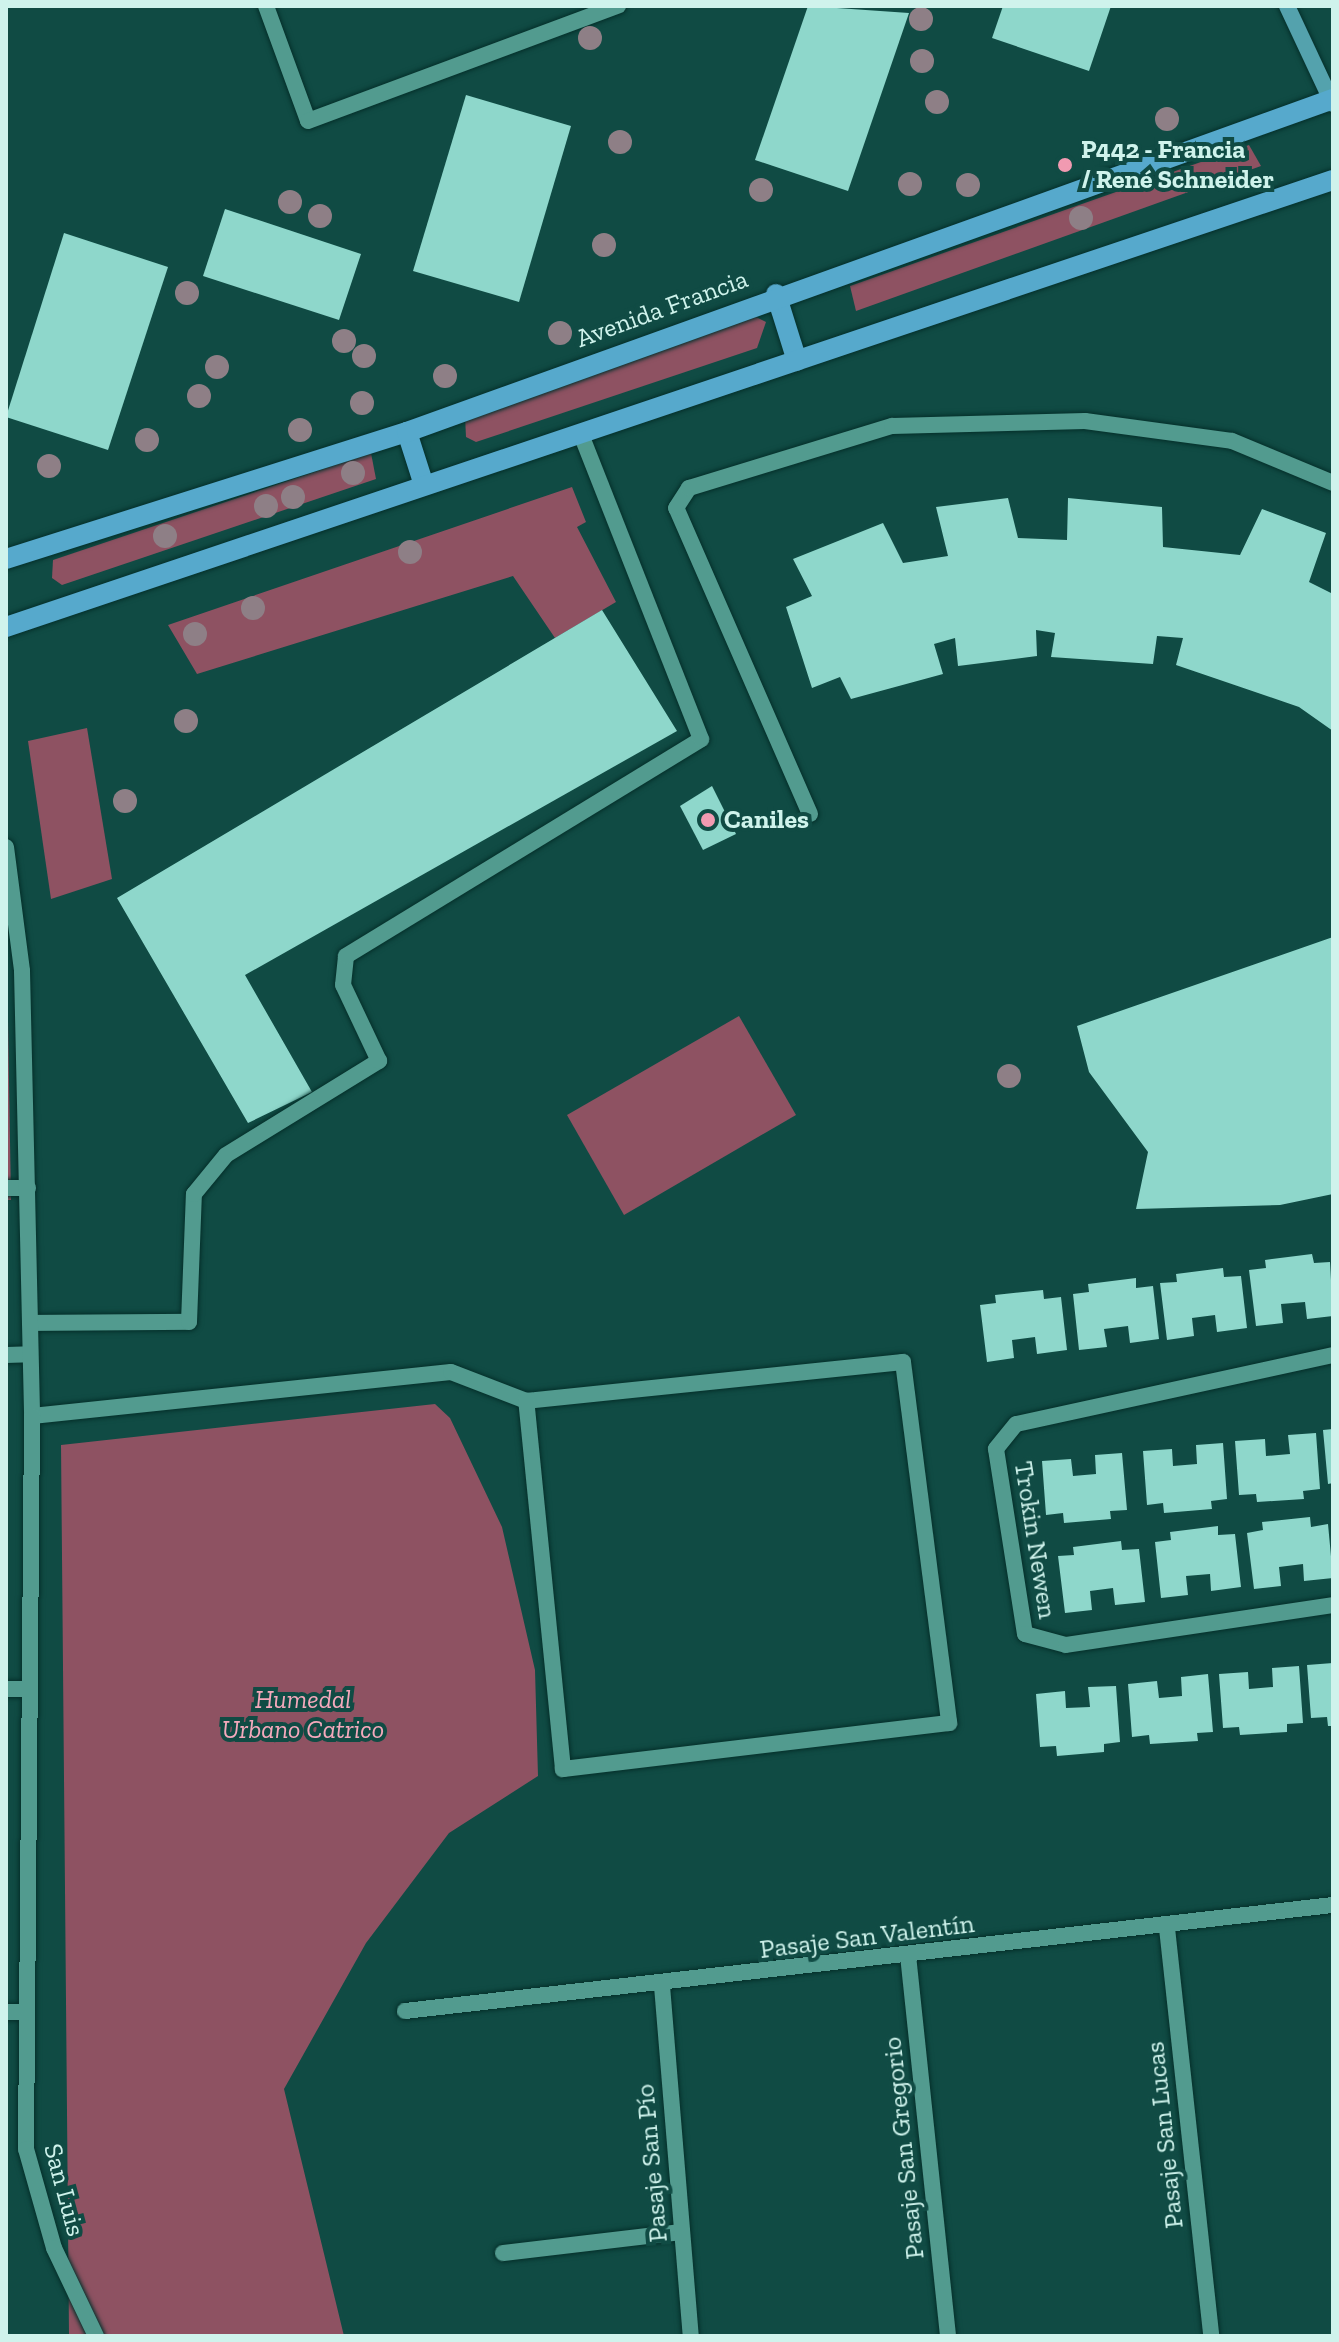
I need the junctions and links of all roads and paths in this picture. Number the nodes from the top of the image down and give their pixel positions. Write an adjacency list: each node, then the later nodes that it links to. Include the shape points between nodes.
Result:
1 (266, 6): 2 (street, via 308,121)
2 (618, 6)
3 (1287, 6): 4 (main road)
4 (1332, 101): 6 (main road, Avenida Francia)
5 (1333, 180): 7 (main road)
6 (776, 294): 7 (main road); 8 (main road, Avenida Francia)
7 (797, 361): 9 (main road)
8 (407, 432): 10 (main road); 12 (main road, Avenida Francia)
9 (581, 434): 10 (main road); 18 (street, via 701,739 346,956 343,985 379,1061 226,1155 194,1194 189,1322)
10 (423, 482): 13 (main road)
11 (1333, 483): 14 (street, via 1232,441 1085,421 892,426 689,488 676,508)
12 (6, 559)
13 (6, 627)
14 (810, 814)
15 (6, 847): 17 (street, San Luis, via 22,971)
16 (6, 1188): 17 (street)
17 (28, 1188): 18 (street, San Luis)
18 (30, 1323): 19 (street, San Luis)
19 (30, 1354): 20 (street); 23 (street, San Luis)
20 (6, 1355)
21 (1333, 1355): 24 (street, Trokin Newen, via 1016,1424 996,1449 1025,1634 1066,1645)
22 (526, 1401): 22 (street, via 903,1362 949,1723 563,1769); 23 (street, via 451,1372)
23 (32, 1416): 26 (street, San Luis)
24 (1333, 1605)
25 (6, 1689): 26 (street)
26 (26, 1689): 33 (street, San Luis)
27 (1333, 1905): 28 (street, Pasaje San Valentín)
28 (1167, 1928): 29 (street, Pasaje San Valentín); 39 (street, Pasaje San Lucas)
29 (908, 1955): 30 (street, Pasaje San Valentín); 38 (street, Pasaje San Gregorio)
30 (662, 1986): 31 (street, Pasaje San Valentín); 34 (street, Pasaje San Pío)
31 (405, 2011)
32 (6, 2012): 33 (street)
33 (25, 2012): 36 (street, San Luis, via 26,2149 54,2248)
34 (682, 2232): 35 (street); 37 (street, Pasaje San Pío)
35 (503, 2253)
36 (96, 2336)
37 (691, 2336)
38 (948, 2336)
39 (1211, 2336)

